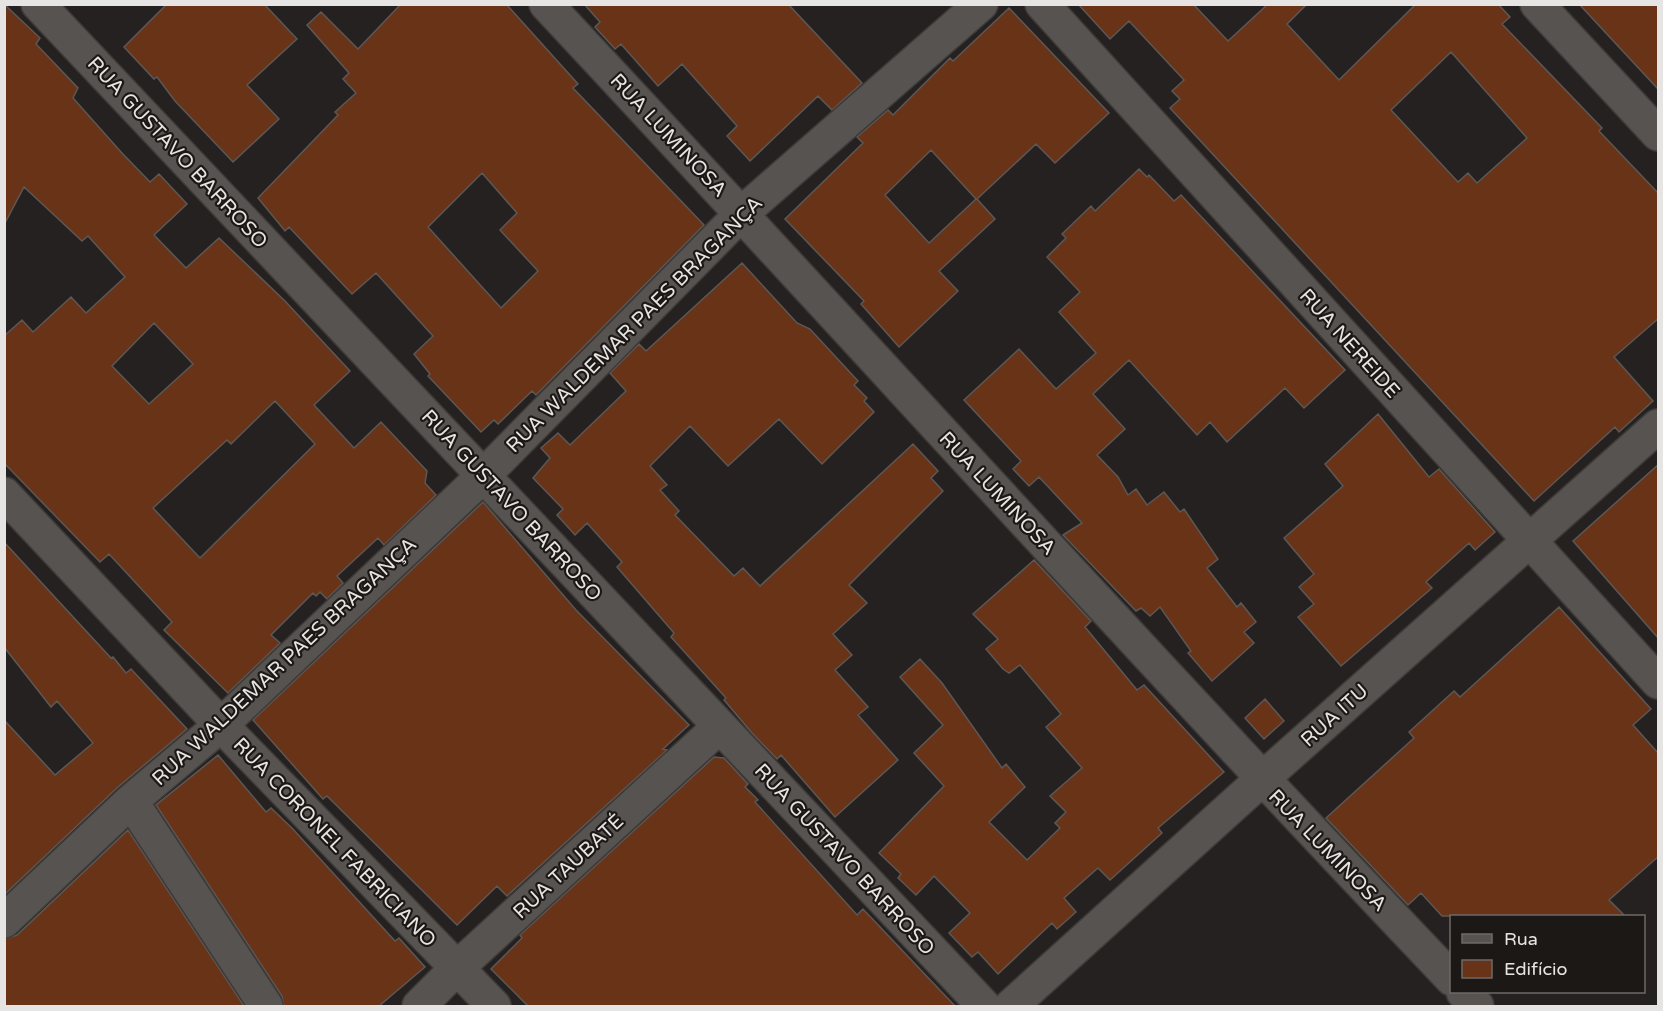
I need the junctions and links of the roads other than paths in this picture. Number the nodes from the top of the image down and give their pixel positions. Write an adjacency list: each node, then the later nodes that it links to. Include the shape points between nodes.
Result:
1 (38, 4): 9 (street, RUA GUSTAVO BARROSO)
2 (546, 4): 7 (street, RUA LUMINOSA)
3 (981, 4): 7 (street, RUA WALDEMAR PAES BRAGANÇA)
4 (1042, 4): 11 (street, RUA NEREIDE)
5 (1537, 4): 6 (street)
6 (1659, 134)
7 (742, 213): 9 (street, RUA WALDEMAR PAES BRAGANÇA); 15 (street, RUA LUMINOSA)
8 (1659, 426): 11 (street, RUA ITU)
9 (484, 475): 13 (street, RUA WALDEMAR PAES BRAGANÇA); 14 (street, RUA GUSTAVO BARROSO)
10 (4, 494): 13 (street, RUA CORONEL FABRICIANO)
11 (1530, 541): 12 (street, RUA NEREIDE); 15 (street, RUA ITU)
12 (1659, 682)
13 (221, 725): 16 (street, RUA WALDEMAR PAES BRAGANÇA); 18 (street, RUA CORONEL FABRICIANO)
14 (719, 727): 18 (street, RUA TAUBATÉ); 24 (street, RUA GUSTAVO BARROSO)
15 (1261, 780): 19 (street, RUA LUMINOSA); 25 (street, RUA ITU)
16 (131, 801): 17 (street, RUA WALDEMAR PAES BRAGANÇA); 21 (street)
17 (4, 921)
18 (457, 968): 22 (street, RUA TAUBATÉ); 23 (street, RUA CORONEL FABRICIANO)
19 (1450, 978)
20 (1464, 993): 26 (street)
21 (266, 1006)
22 (419, 1006)
23 (494, 1006)
24 (984, 1006)
25 (1011, 1006)
26 (1477, 1006)

